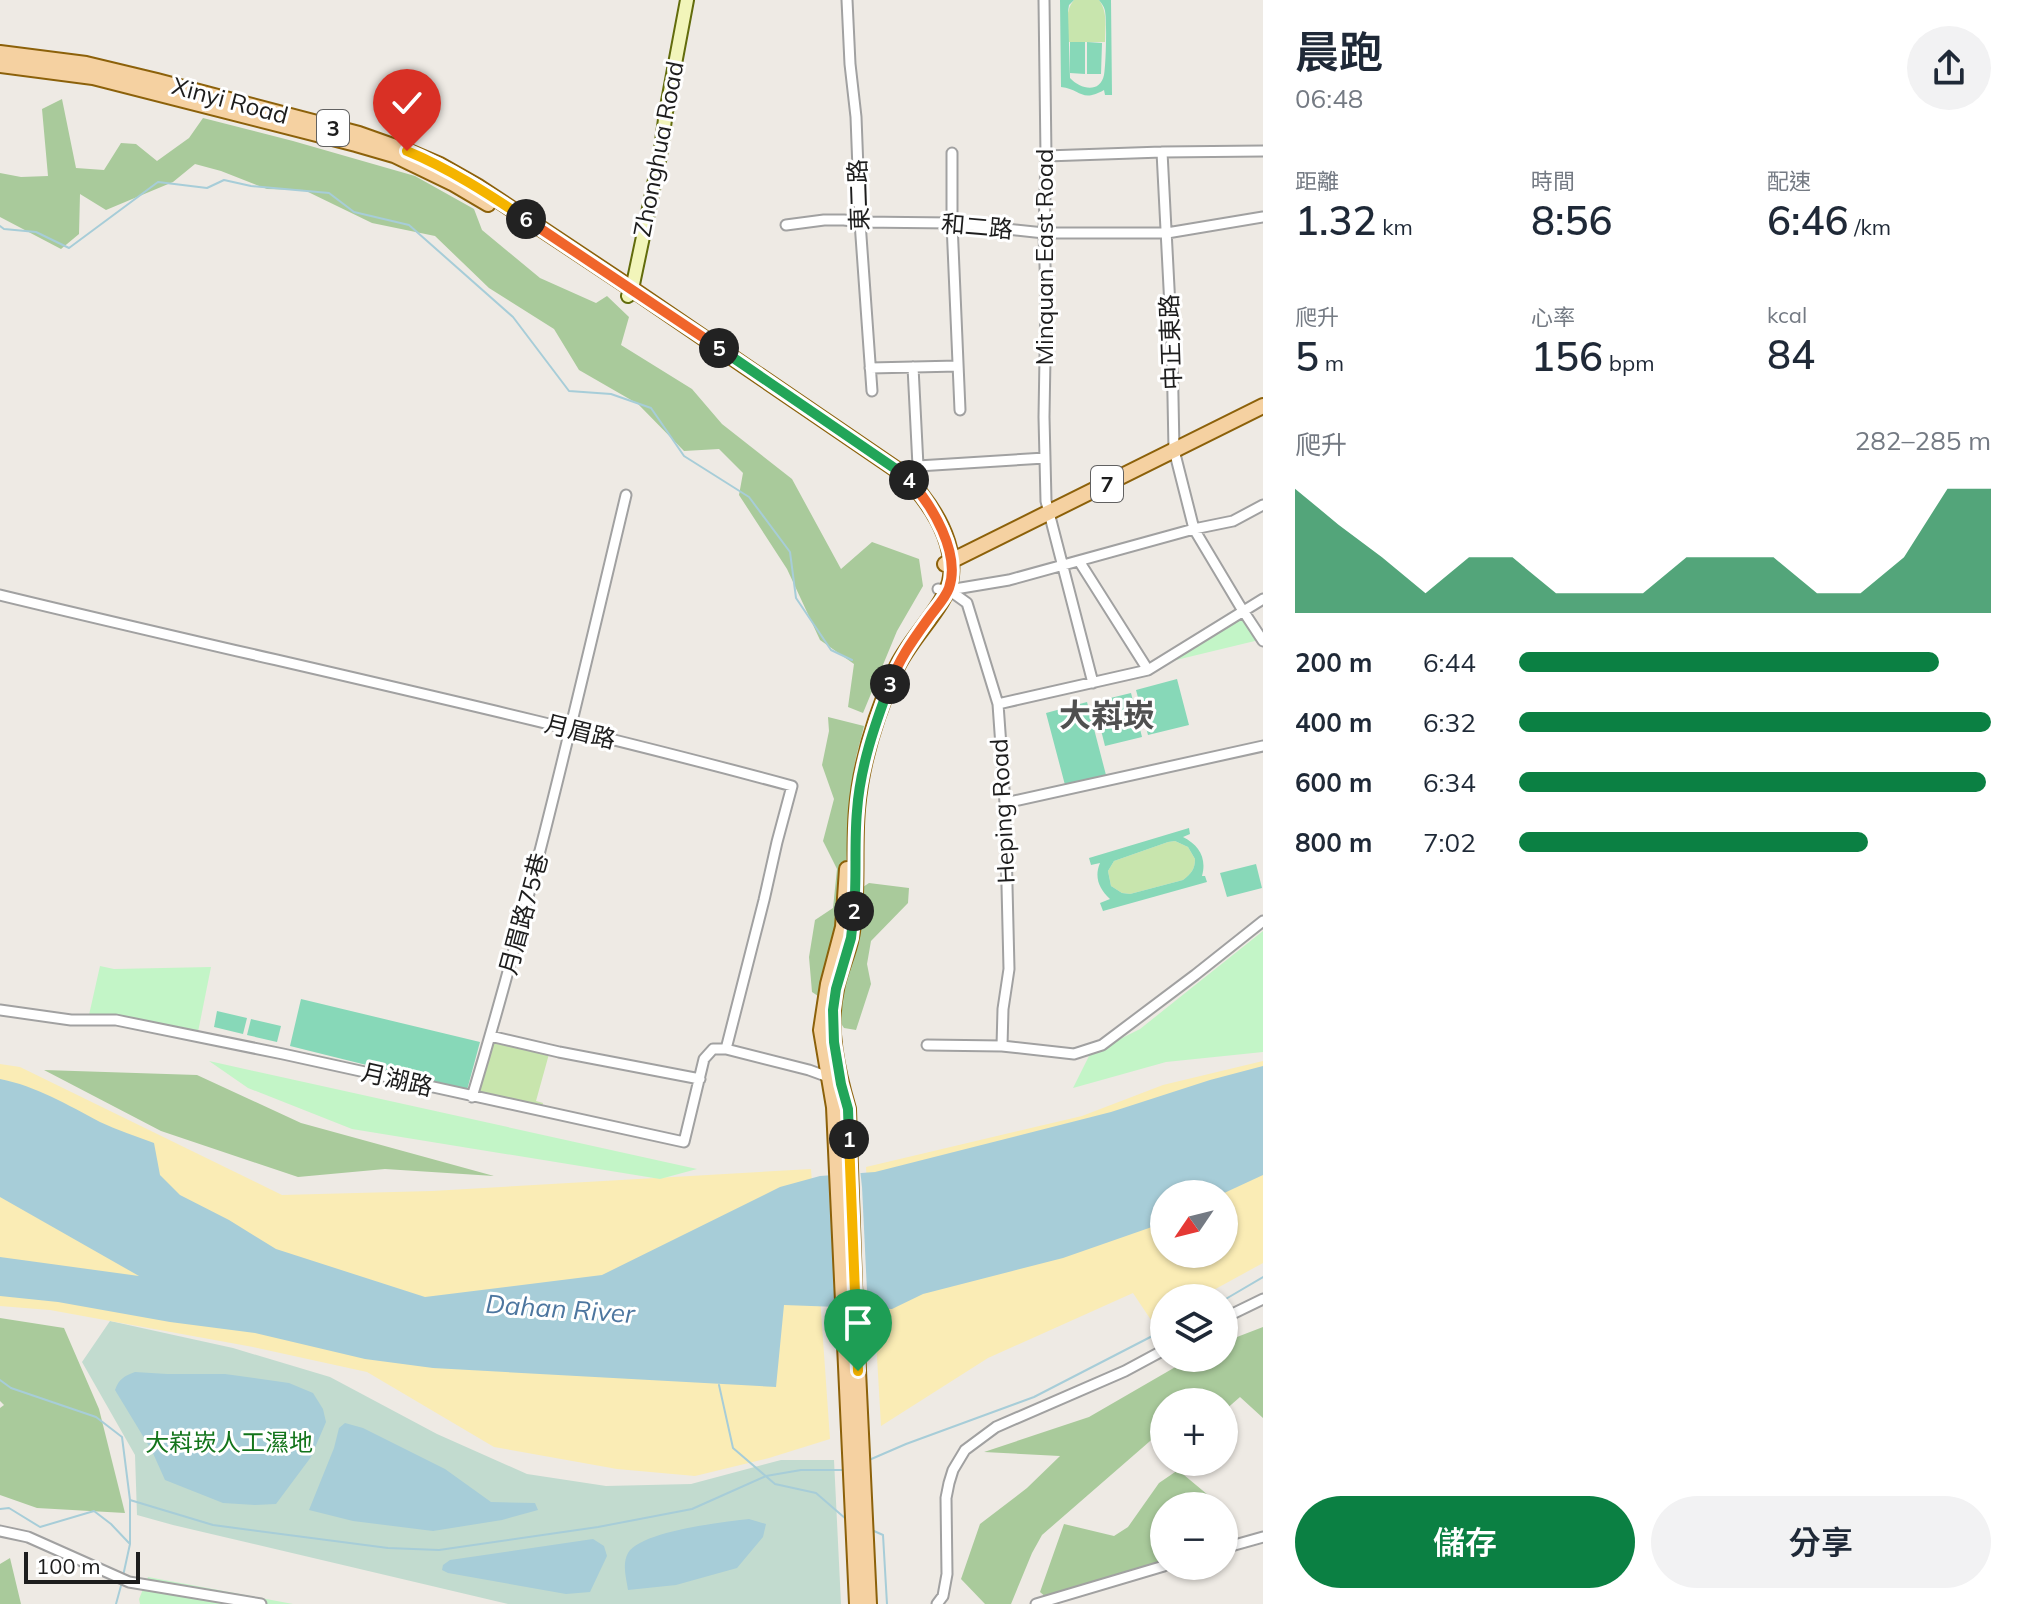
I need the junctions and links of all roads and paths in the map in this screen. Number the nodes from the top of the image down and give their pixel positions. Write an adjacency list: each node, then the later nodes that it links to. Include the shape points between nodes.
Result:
1 (687, 0): 17 (street, Zhonghua Road)
2 (847, 0): 12 (street, 東二路)
3 (1044, 0): 10 (street, Minquan East Road)
4 (0, 53): 6 (main road, Xinyi Road / 3)
5 (0, 65): 6 (main road, Xinyi Road / 3)
6 (82, 70): 17 (main road, Xinyi Road / 3, via 359,133 454,184)
7 (1263, 151): 8 (street)
8 (1162, 152): 10 (street); 16 (street, 中正東路)
9 (952, 153): 13 (street)
10 (1046, 156): 15 (street, Minquan East Road)
11 (1263, 217): 16 (street, 和二路)
12 (860, 222): 13 (street, 和二路); 14 (street, 和二路); 20 (street, 東二路)
13 (952, 223): 15 (street, 和二路); 18 (street)
14 (786, 225)
15 (1044, 233): 16 (street, 和二路); 25 (street, Minquan East Road)
16 (1167, 233): 24 (street, 中正東路)
17 (630, 292): 27 (main road, Xinyi Road / 3)
18 (958, 366): 19 (street); 23 (street)
19 (913, 367): 20 (street); 26 (street)
20 (870, 368): 21 (street, 東二路)
21 (872, 391)
22 (1263, 406): 24 (main road, 7)
23 (960, 410)
24 (1174, 450): 30 (main road, 7); 31 (street, 中正東路)
25 (1045, 458): 26 (street); 30 (street, Minquan East Road)
26 (918, 466): 27 (street)
27 (901, 477): 33 (main road, Xinyi Road / 3, via 934,514 947,544)
28 (626, 495): 43 (street, 月眉路75巷)
29 (1263, 505): 31 (street, via 1233,521)
30 (1048, 513): 33 (main road, 7); 34 (street, Minquan East Road)
31 (1194, 529): 32 (street); 38 (street, 中正東路)
32 (1079, 561): 34 (street); 40 (street)
33 (948, 563): 35 (main road)
34 (1062, 564): 35 (street, via 1009,580); 41 (street, Minquan East Road)
35 (943, 589): 42 (street, Heping Road, via 967,603); 53 (main road, via 902,641 891,664 856,771 843,927 821,1030)
36 (0, 595): 43 (street, 月眉路)
37 (1263, 599): 38 (street)
38 (1244, 611): 39 (street, 中正東路); 40 (street)
39 (1263, 641)
40 (1148, 670): 41 (street)
41 (1093, 683): 42 (street)
42 (998, 704): 45 (street, Heping Road)
43 (571, 730): 48 (street, 月眉路75巷); 51 (street, 月眉路, via 792,786)
44 (1263, 746): 45 (street)
45 (1005, 803): 50 (street, Heping Road, via 1009,969)
46 (1263, 921): 50 (street, via 1102,1045 1074,1054)
47 (0, 1010): 54 (street, 月湖路, via 116,1020)
48 (490, 1036): 52 (street); 54 (street, 月眉路75巷)
49 (927, 1045): 50 (street)
50 (1002, 1046)
51 (726, 1049): 52 (street, 月湖路, via 713,1049 704,1059); 53 (street)
52 (700, 1079): 54 (street, 月湖路, via 684,1142)
53 (834, 1080): 55 (main road)
54 (472, 1097)
55 (841, 1108): 64 (main road); 65 (main road)
56 (1263, 1299): 57 (street)
57 (1238, 1311)
58 (1150, 1358): 66 (street, via 996,1427 965,1450 946,1498 947,1574)
59 (0, 1531): 63 (street, via 28,1537 129,1582)
60 (1263, 1537): 61 (street)
61 (1238, 1544)
62 (1150, 1570): 67 (street)
63 (261, 1604)
64 (857, 1604)
65 (869, 1604)
66 (937, 1604)
67 (1036, 1604)

